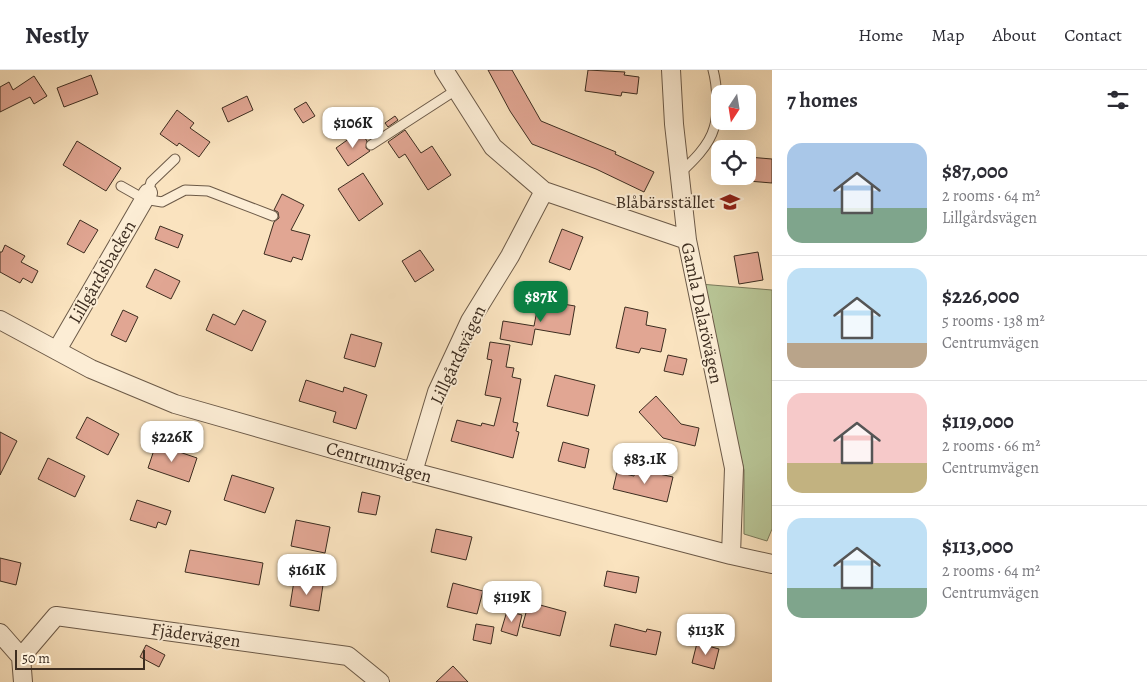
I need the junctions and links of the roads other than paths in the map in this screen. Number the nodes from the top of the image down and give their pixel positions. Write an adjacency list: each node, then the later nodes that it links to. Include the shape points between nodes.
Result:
1 (444, 70): 4 (street)
2 (671, 70): 7 (street, Gamla Dalarövägen)
3 (713, 70): 7 (lane, via 717,83 714,128 695,160)
4 (456, 90): 5 (lane); 9 (street, via 493,147)
5 (371, 145)
6 (175, 159): 10 (lane, via 151,182)
7 (679, 174): 12 (street, Gamla Dalarövägen)
8 (121, 186): 10 (lane)
9 (544, 191): 12 (street); 15 (street, Lillgårdsvägen, via 510,256 470,321 437,392)
10 (146, 196): 11 (lane, via 162,202 185,190 208,190); 14 (street, Lillgårdsbacken)
11 (273, 216)
12 (687, 240): 16 (street, Gamla Dalarövägen, via 734,468)
13 (0, 320): 14 (street, Centrumvägen)
14 (57, 350): 15 (street, Centrumvägen, via 91,369 175,404)
15 (413, 472): 16 (street, Centrumvägen)
16 (731, 555): 17 (street, Centrumvägen)
17 (772, 564)
18 (0, 633): 19 (street)
19 (21, 657): 20 (street); 21 (street, Fjädervägen, via 56,616 348,656)
20 (23, 682)
21 (380, 682)

